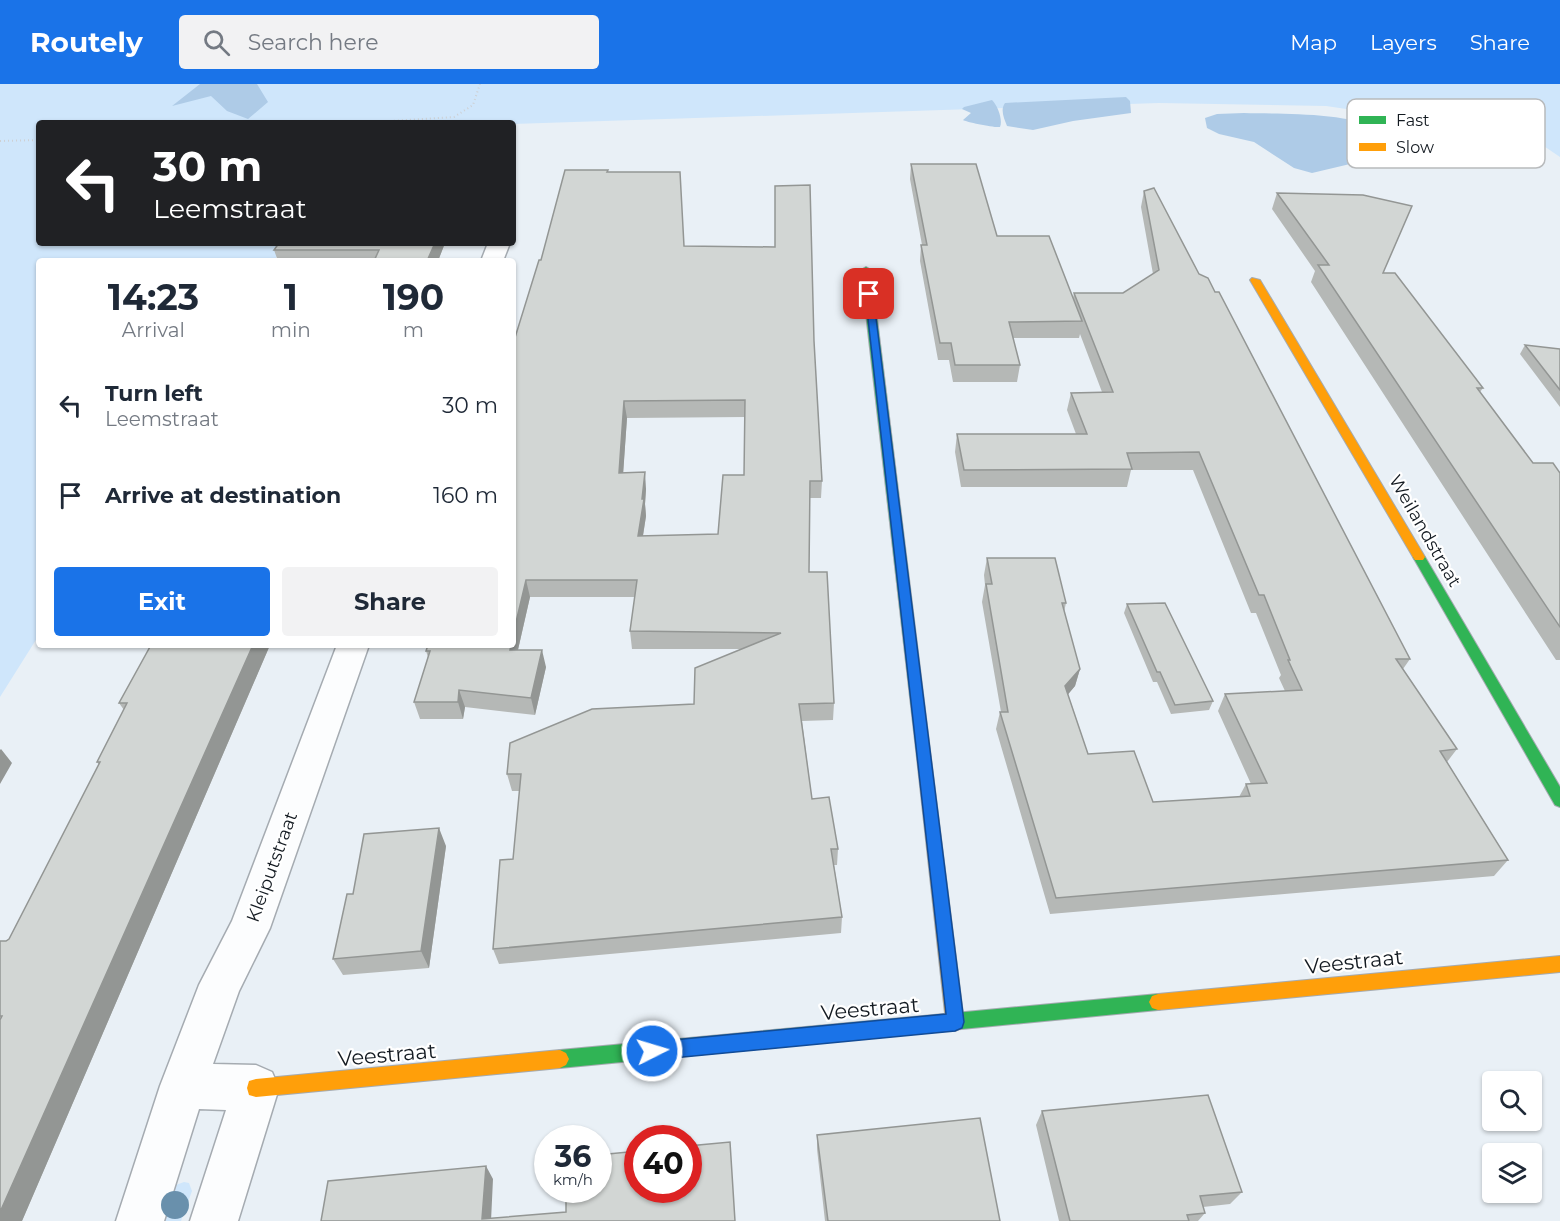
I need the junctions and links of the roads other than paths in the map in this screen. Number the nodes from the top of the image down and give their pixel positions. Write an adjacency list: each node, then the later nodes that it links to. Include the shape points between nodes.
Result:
1 (866, 270): 6 (street)
2 (1255, 280): 4 (street, Weilandstraat)
3 (352, 648): 7 (street, Kleiputstraat, via 250,928 220,984)
4 (1560, 801)
5 (1560, 964): 6 (street, Veestraat)
6 (955, 1022): 8 (street, Veestraat)
7 (183, 1086): 8 (street); 9 (street, Kleiputstraat)
8 (256, 1088): 10 (street)
9 (140, 1221)
10 (214, 1221)

